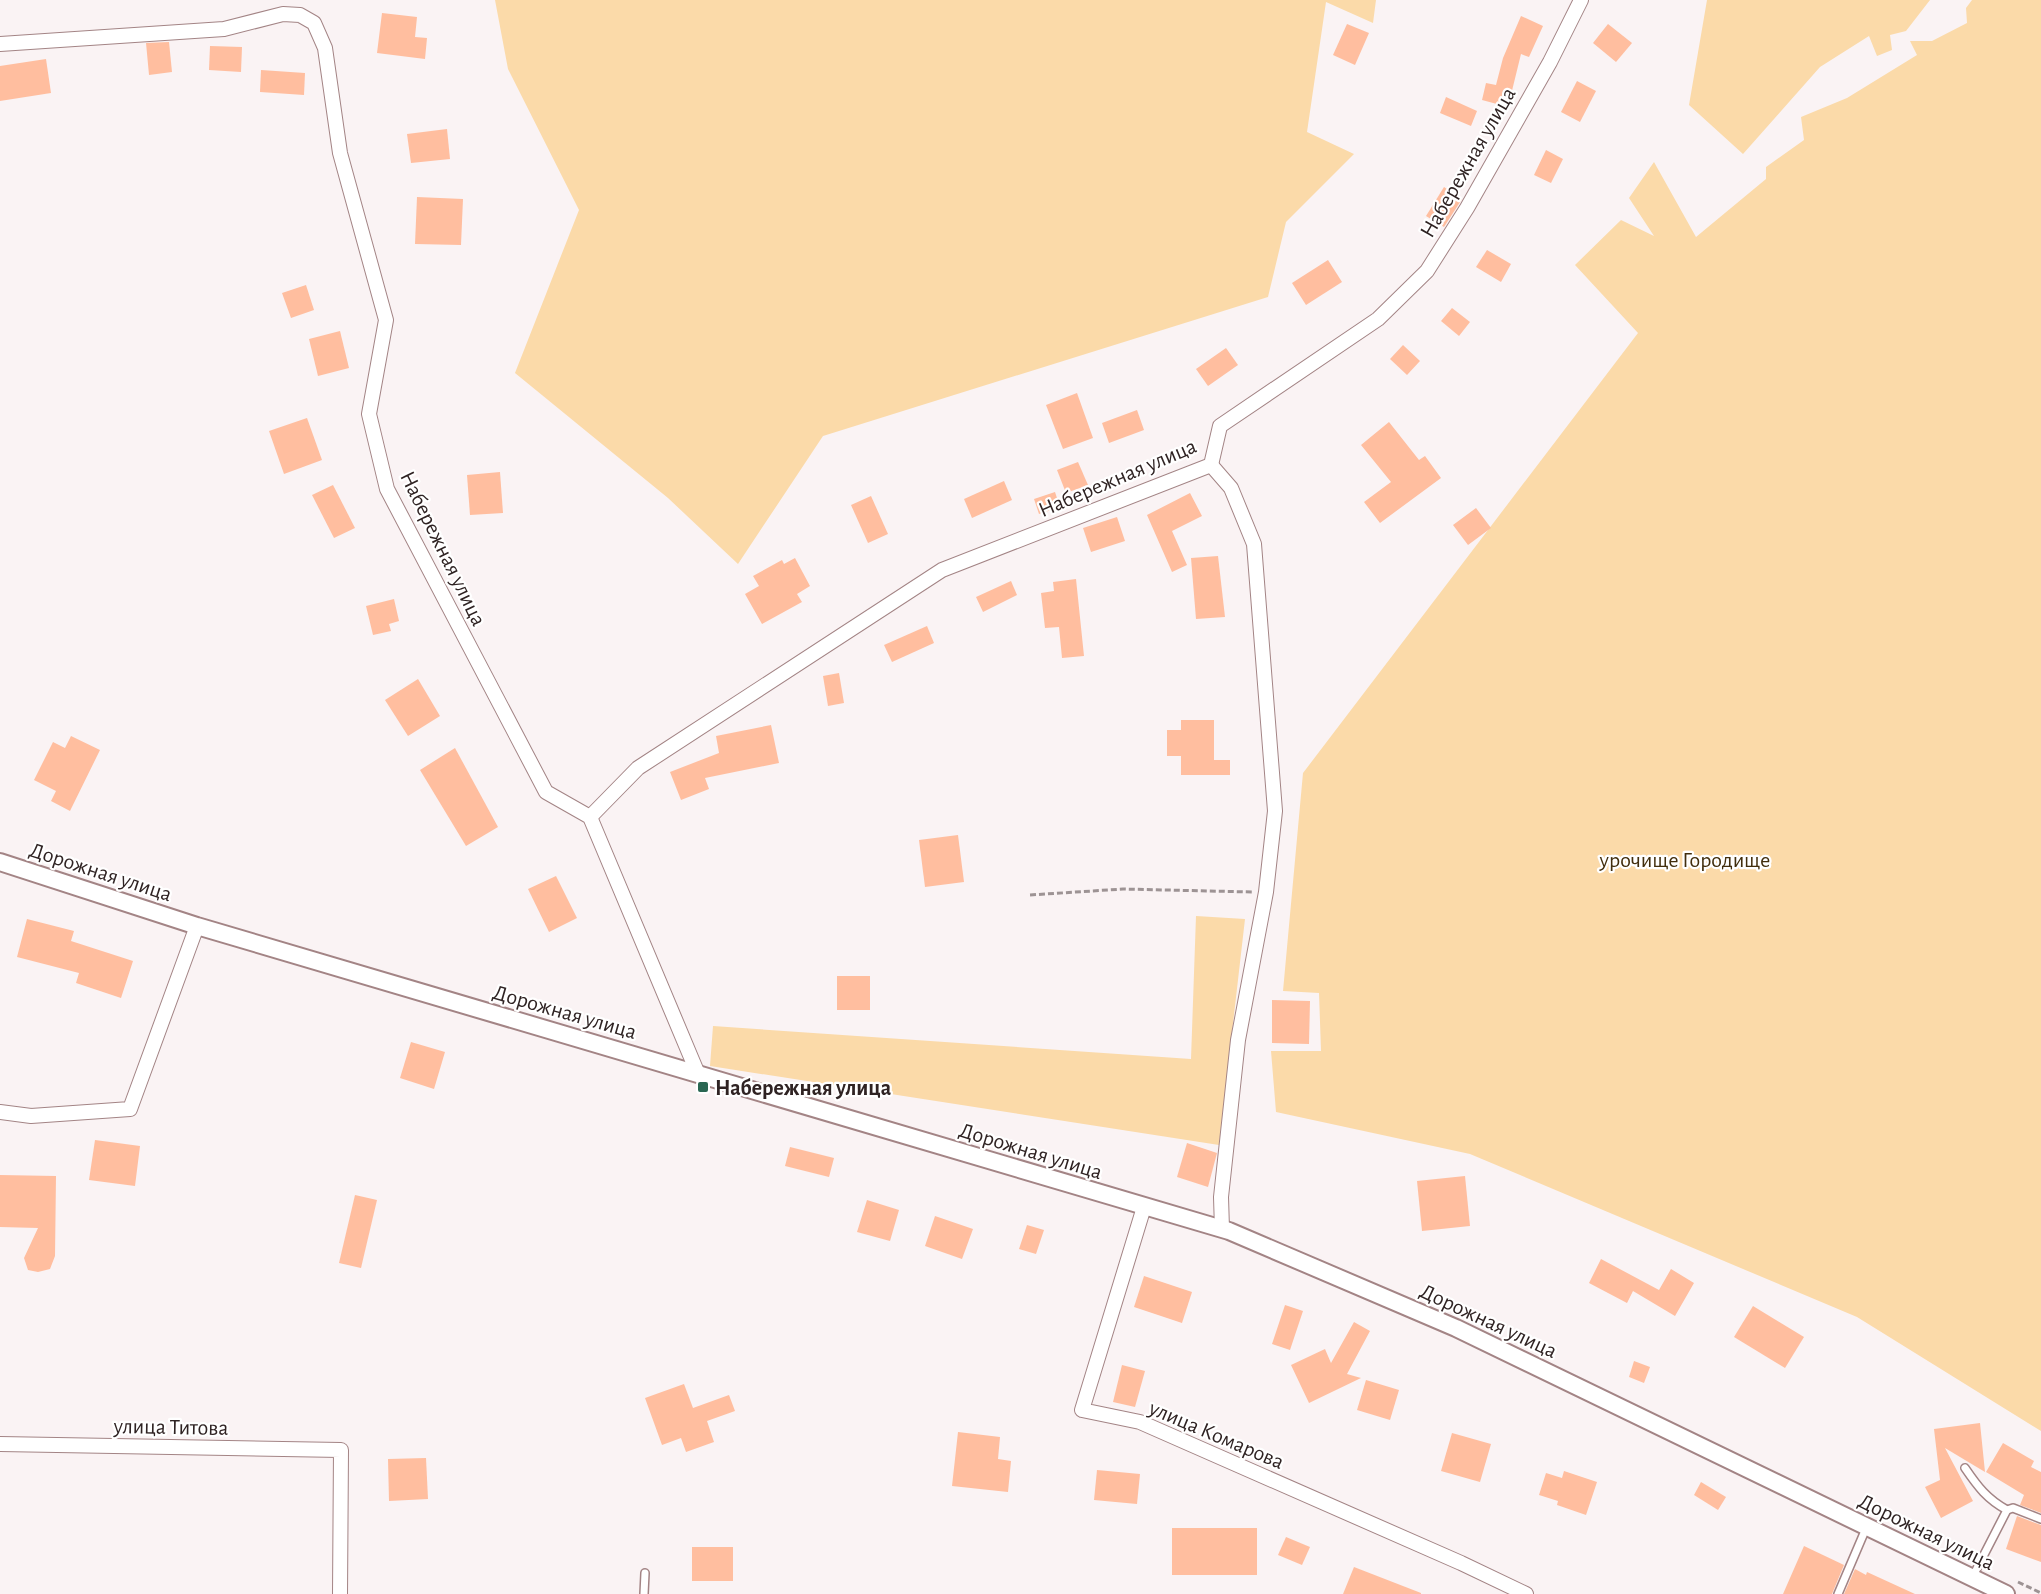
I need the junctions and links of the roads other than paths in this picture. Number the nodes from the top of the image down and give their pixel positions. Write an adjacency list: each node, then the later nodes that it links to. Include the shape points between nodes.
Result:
1 (1581, 0): 3 (street, Набережная улица, via 1467,208 1427,271 1378,319 1220,426)
2 (0, 44): 4 (street, Набережная улица, via 224,29 283,14 300,15 314,23 325,48 340,153 386,320 369,414 387,489 546,792)
3 (1211, 465): 4 (street, Набережная улица, via 942,570 638,768); 10 (street, via 1232,488 1254,544 1275,812 1266,892 1238,1040 1221,1197)
4 (590, 818): 7 (street)
5 (0, 862): 6 (street, Дорожная улица)
6 (196, 926): 7 (street, Дорожная улица); 8 (street, via 130,1109 31,1116)
7 (698, 1074): 9 (street, Дорожная улица)
8 (0, 1112)
9 (1144, 1207): 10 (street, Дорожная улица); 20 (street, улица Комарова, via 1082,1410 1140,1422)
10 (1222, 1229): 15 (street, Дорожная улица, via 1456,1328)
11 (0, 1444): 18 (street, улица Титова, via 341,1450)
12 (1965, 1468): 13 (lane, via 1989,1500)
13 (2007, 1510): 14 (lane, via 2013,1508); 17 (lane)
14 (2041, 1518)
15 (1867, 1526): 17 (street, Дорожная улица); 21 (lane)
16 (645, 1573): 19 (lane)
17 (1972, 1578): 22 (street, Дорожная улица)
18 (340, 1594)
19 (644, 1594)
20 (1526, 1594)
21 (1838, 1594)
22 (2006, 1594)

